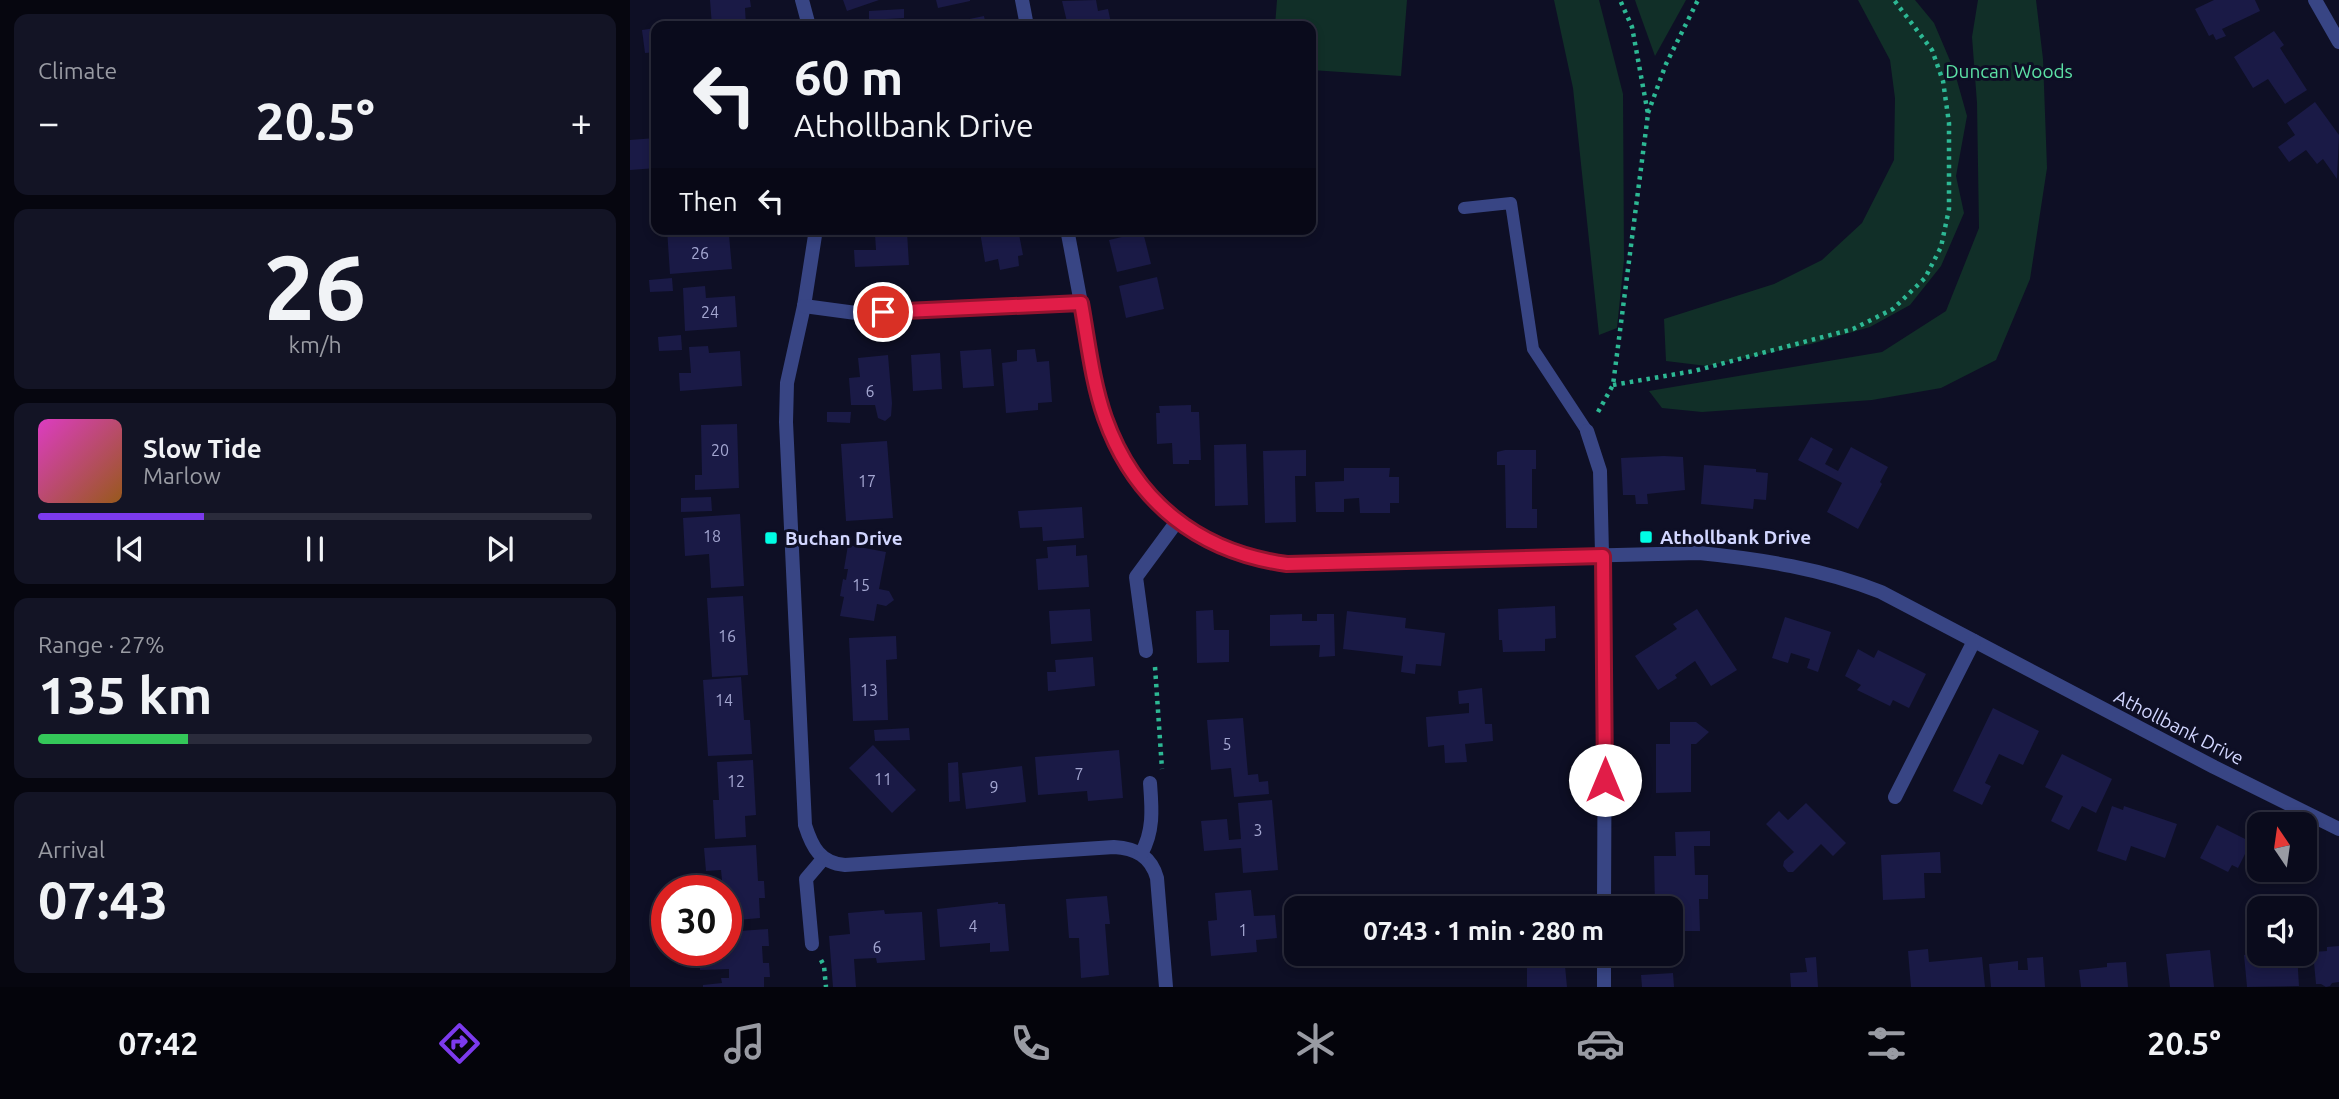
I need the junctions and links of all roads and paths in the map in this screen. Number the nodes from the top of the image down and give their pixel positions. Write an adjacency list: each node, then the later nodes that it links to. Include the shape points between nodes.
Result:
1 (802, 0): 7 (street)
2 (1022, 0): 8 (street)
3 (1620, 0): 10 (path, via 1632,27)
4 (1698, 0): 10 (path, via 1666,64)
5 (1895, 0): 16 (path, via 1932,50 1943,81 1949,123 1949,209 1941,247 1925,278 1893,309 1853,329 1694,372)
6 (2315, 0): 9 (street)
7 (808, 21)
8 (1026, 21)
9 (2339, 42)
10 (1648, 114): 16 (path)
11 (1464, 208): 17 (lane, via 1511,203 1533,349)
12 (815, 235): 15 (street)
13 (1068, 235): 14 (street, Athollbank Drive)
14 (1081, 303): 15 (street, via 856,313); 18 (street, Athollbank Drive, via 1104,416 1115,443 1145,491)
15 (804, 306): 26 (street, via 787,383 786,443 805,825 812,846)
16 (1613, 384): 17 (path)
17 (1587, 431): 19 (street, via 1600,471)
18 (1178, 520): 19 (street, Athollbank Drive, via 1201,538 1228,550 1287,564); 21 (street, via 1136,578)
19 (1603, 556): 20 (street, Athollbank Drive, via 1699,553 1804,569 1881,592); 27 (street)
20 (1974, 641): 23 (street); 24 (street, Athollbank Drive)
21 (1146, 651): 22 (path, via 1156,669 1162,768)
22 (1150, 783): 25 (street, via 1151,829)
23 (1895, 797)
24 (2339, 830)
25 (1141, 854): 26 (street, via 1114,847 845,865); 30 (street, via 1154,867 1157,878)
26 (823, 859): 28 (street, via 806,879)
27 (1604, 896)
28 (811, 944)
29 (1604, 966): 31 (street)
30 (1166, 987)
31 (1605, 987)

